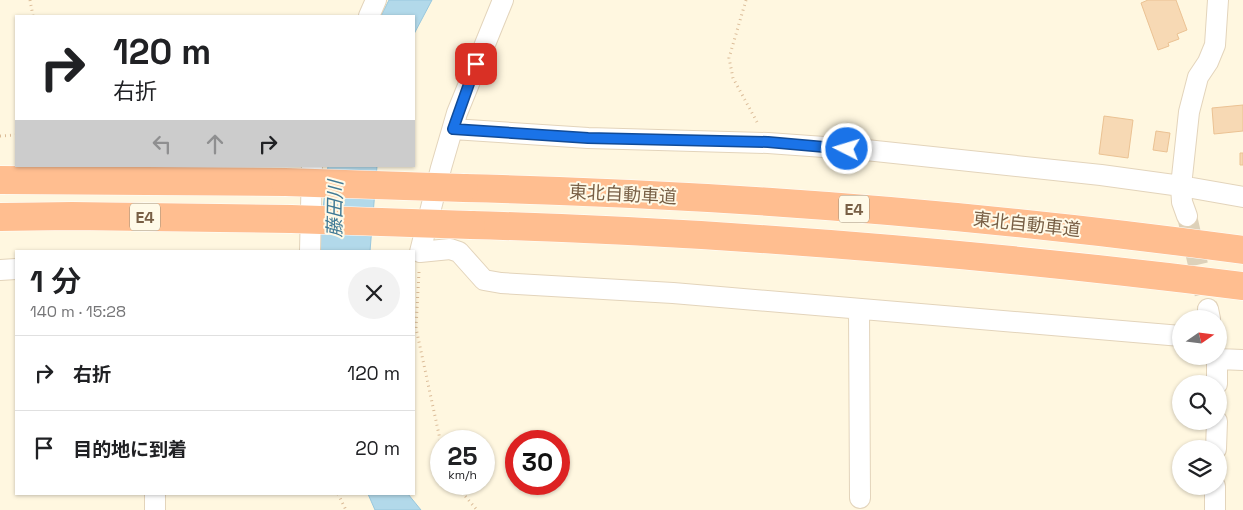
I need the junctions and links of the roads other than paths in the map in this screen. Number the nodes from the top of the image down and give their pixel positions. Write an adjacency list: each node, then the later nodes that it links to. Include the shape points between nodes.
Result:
1 (376, 0): 4 (street)
2 (503, 0): 5 (street)
3 (1218, 0): 8 (street, via 1215,45 1198,78 1189,112)
4 (369, 15)
5 (453, 129): 8 (street, via 588,138 768,142); 17 (street, via 420,252 450,249 459,252 484,280 501,283)
6 (312, 167): 12 (street)
7 (0, 180): 13 (highway, 東北自動車道 / E4, bridge, via 285,182 572,191 910,212 1125,234)
8 (1181, 186): 9 (street); 10 (street)
9 (1243, 197)
10 (1187, 216)
11 (0, 217): 16 (highway, 東北自動車道 / E4, bridge, via 291,219 679,233 903,249)
12 (310, 250)
13 (1243, 250)
14 (15, 269): 15 (street)
15 (0, 270)
16 (1243, 286)
17 (859, 309): 18 (street); 23 (street)
18 (1172, 335)
19 (1228, 359): 20 (street)
20 (1243, 360)
21 (156, 495): 24 (street)
22 (1215, 495): 25 (street)
23 (860, 498)
24 (155, 510)
25 (1215, 510)

